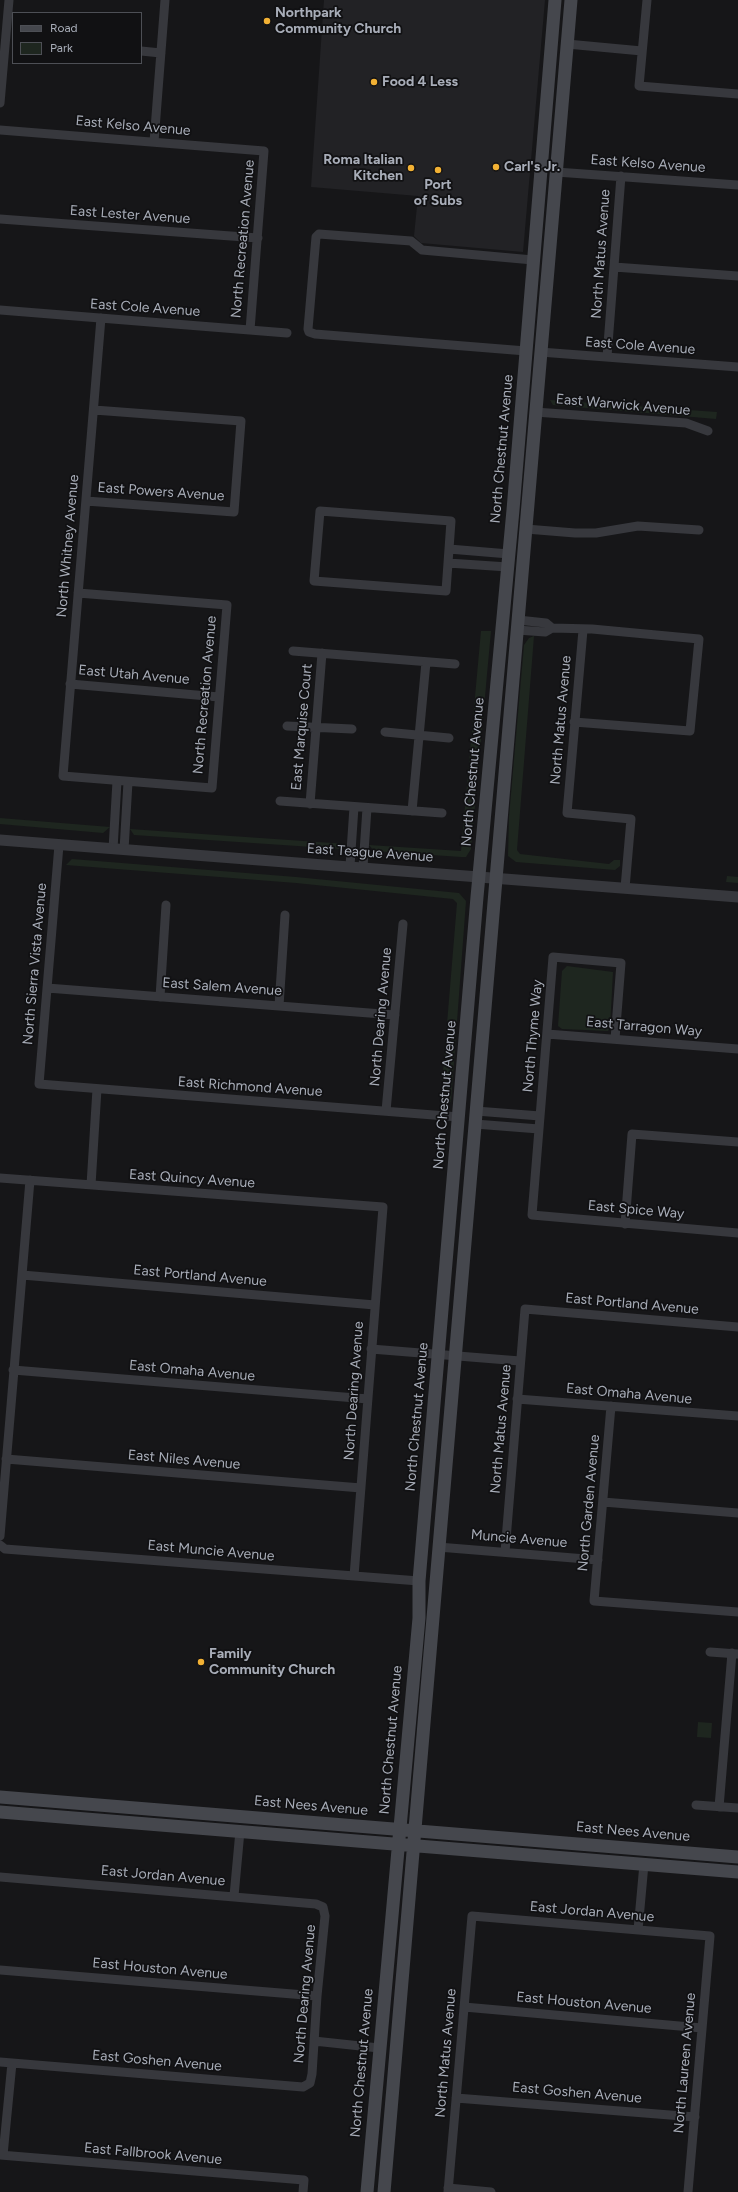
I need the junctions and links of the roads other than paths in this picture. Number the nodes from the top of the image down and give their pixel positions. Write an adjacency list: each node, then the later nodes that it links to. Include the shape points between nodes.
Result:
1 (9, 0): 6 (street)
2 (165, 0): 10 (street)
3 (555, 0): 12 (main road, North Chestnut Avenue)
4 (571, 0): 7 (main road, North Chestnut Avenue)
5 (647, 0): 9 (street)
6 (9, 41): 13 (street)
7 (567, 44): 9 (street); 17 (main road, North Chestnut Avenue)
8 (142, 51): 10 (street)
9 (642, 51): 11 (street, via 639,86)
10 (161, 52): 15 (street)
11 (738, 94)
12 (547, 102): 17 (main road, via 554,111 550,160); 22 (main road, North Chestnut Avenue)
13 (0, 103)
14 (0, 130): 15 (street, East Kelso Avenue)
15 (154, 142): 16 (street, East Kelso Avenue)
16 (264, 151): 21 (street, North Recreation Avenue)
17 (556, 172): 18 (street, East Kelso Avenue); 30 (main road, North Chestnut Avenue)
18 (621, 176): 19 (street, East Kelso Avenue); 23 (street, North Matus Avenue)
19 (738, 185)
20 (0, 219): 21 (street, East Lester Avenue)
21 (258, 238): 27 (street, North Recreation Avenue)
22 (533, 260): 29 (main road, North Chestnut Avenue); 29 (street, via 422,250 411,241 319,234 316,237 308,329 315,334); 30 (main road, via 538,275 533,340)
23 (614, 267): 24 (street); 31 (street, North Matus Avenue)
24 (738, 276)
25 (0, 310): 26 (street, East Cole Avenue)
26 (101, 318): 27 (street, East Cole Avenue); 33 (street, North Whitney Avenue)
27 (250, 330): 28 (street, East Cole Avenue)
28 (287, 333)
29 (526, 351): 34 (main road, via 532,361 528,402); 41 (main road, North Chestnut Avenue)
30 (540, 352): 31 (street, East Cole Avenue); 34 (main road, North Chestnut Avenue)
31 (607, 357): 32 (street, East Cole Avenue)
32 (738, 367)
33 (94, 410): 36 (street, North Whitney Avenue); 36 (street, East Powers Avenue, via 241,421 234,512)
34 (535, 412): 35 (street, East Warwick Avenue, via 686,423); 37 (main road, North Chestnut Avenue)
35 (708, 431)
36 (86, 501): 44 (street, North Whitney Avenue)
37 (526, 529): 38 (street, via 576,534 638,526); 45 (main road, North Chestnut Avenue)
38 (699, 530)
39 (449, 549): 40 (street); 42 (street); 42 (street, via 451,521 320,511 314,581 446,591)
40 (472, 551): 41 (street); 43 (street)
41 (509, 561): 43 (street); 45 (main road, via 513,574 509,620 513,628); 75 (main road, North Chestnut Avenue)
42 (448, 562): 43 (street)
43 (472, 564)
44 (78, 593): 51 (street, North Whitney Avenue); 52 (street, North Recreation Avenue, via 227,605)
45 (518, 625): 46 (street, via 545,632 552,628); 76 (main road, North Chestnut Avenue)
46 (582, 630): 53 (street, North Matus Avenue); 53 (street, via 699,639 690,731)
47 (293, 651): 48 (street, East Marquise Court)
48 (322, 654): 49 (street, East Marquise Court); 55 (street, East Marquise Court)
49 (426, 662): 50 (street, East Marquise Court); 58 (street)
50 (455, 664)
51 (70, 684): 52 (street, East Utah Avenue); 60 (street, North Whitney Avenue, via 63,776)
52 (219, 697): 61 (street, North Recreation Avenue, via 212,788)
53 (574, 722): 77 (street, North Matus Avenue, via 567,813 631,819)
54 (287, 726): 55 (street)
55 (316, 727): 56 (street); 63 (street, East Marquise Court)
56 (352, 729)
57 (385, 732): 58 (street)
58 (420, 736): 59 (street); 66 (street)
59 (449, 738)
60 (117, 781): 61 (street); 72 (street)
61 (128, 782): 72 (street)
62 (280, 802): 63 (street)
63 (310, 804): 64 (street)
64 (354, 807): 65 (street); 68 (street)
65 (367, 808): 66 (street); 69 (street)
66 (412, 811): 67 (street)
67 (442, 813)
68 (353, 831): 69 (street); 73 (street)
69 (366, 832): 74 (street)
70 (0, 840): 71 (street, East Teague Avenue)
71 (59, 845): 72 (street, East Teague Avenue); 82 (street, North Sierra Vista Avenue)
72 (118, 849): 73 (street, East Teague Avenue)
73 (350, 866): 74 (street, East Teague Avenue)
74 (363, 867): 75 (street, East Teague Avenue)
75 (479, 876): 76 (street, East Teague Avenue); 94 (main road, North Chestnut Avenue)
76 (496, 877): 77 (street, East Teague Avenue); 95 (main road, North Chestnut Avenue)
77 (625, 888): 78 (street, East Teague Avenue)
78 (738, 897)
79 (166, 905): 83 (street)
80 (285, 915): 84 (street)
81 (403, 924): 85 (street, North Dearing Avenue)
82 (47, 988): 83 (street, East Salem Avenue); 89 (street, North Sierra Vista Avenue)
83 (160, 997): 84 (street, East Salem Avenue)
84 (279, 1006): 85 (street, East Salem Avenue)
85 (395, 1015): 91 (street, North Dearing Avenue)
86 (547, 1034): 87 (street, East Tarragon Way); 87 (street, North Thyme Way, via 553,957 621,963); 93 (street, North Thyme Way)
87 (615, 1039): 88 (street, East Tarragon Way)
88 (738, 1049)
89 (39, 1084): 90 (street, East Richmond Avenue)
90 (97, 1089): 91 (street, East Richmond Avenue); 101 (street)
91 (386, 1111): 94 (street, East Richmond Avenue)
92 (503, 1113): 93 (street); 95 (street); 96 (street)
93 (540, 1116): 97 (street, North Thyme Way)
94 (459, 1117): 106 (main road, via 467,1123 461,1187); 112 (main road, North Chestnut Avenue)
95 (476, 1118): 96 (street); 106 (main road, North Chestnut Avenue)
96 (502, 1126): 97 (street)
97 (539, 1129): 103 (street, North Thyme Way)
98 (738, 1142): 104 (street, via 632,1134)
99 (0, 1178): 100 (street, East Quincy Avenue)
100 (30, 1180): 101 (street, East Quincy Avenue); 107 (street)
101 (91, 1185): 102 (street, East Quincy Avenue)
102 (383, 1207): 108 (street, North Dearing Avenue)
103 (532, 1215): 104 (street, East Spice Way)
104 (625, 1224): 105 (street, East Spice Way)
105 (738, 1233)
106 (466, 1239): 113 (main road, North Chestnut Avenue)
107 (22, 1275): 108 (street, East Portland Avenue); 115 (street)
108 (375, 1305): 111 (street, North Dearing Avenue)
109 (524, 1310): 110 (street, East Portland Avenue); 114 (street, North Matus Avenue)
110 (738, 1327)
111 (372, 1349): 112 (street); 116 (street, North Dearing Avenue)
112 (438, 1355): 113 (street); 130 (main road, North Chestnut Avenue)
113 (456, 1356): 114 (street); 126 (main road, North Chestnut Avenue)
114 (520, 1361): 117 (street, North Matus Avenue)
115 (13, 1370): 116 (street, East Omaha Avenue); 120 (street)
116 (368, 1399): 121 (street, North Dearing Avenue)
117 (517, 1399): 118 (street, East Omaha Avenue); 127 (street, North Matus Avenue)
118 (611, 1406): 119 (street, East Omaha Avenue); 122 (street, North Garden Avenue)
119 (738, 1416)
120 (6, 1459): 121 (street, East Niles Avenue); 124 (street)
121 (361, 1488): 129 (street, North Dearing Avenue)
122 (603, 1502): 123 (street); 128 (street, North Garden Avenue)
123 (738, 1513)
124 (0, 1536)
125 (0, 1546): 129 (street, East Muncie Avenue)
126 (438, 1547): 127 (street, Muncie Avenue); 132 (main road, North Chestnut Avenue)
127 (505, 1552): 128 (street, Muncie Avenue)
128 (598, 1560): 131 (street, North Garden Avenue, via 594,1601)
129 (354, 1576): 130 (street, East Muncie Avenue)
130 (419, 1581): 132 (main road, via 426,1590 425,1606); 142 (main road, North Chestnut Avenue)
131 (738, 1612)
132 (432, 1616): 144 (main road, North Chestnut Avenue)
133 (710, 1652): 134 (street)
134 (735, 1654): 137 (street)
135 (0, 1797): 140 (main road, East Nees Avenue)
136 (696, 1805): 137 (street)
137 (719, 1807): 138 (street)
138 (738, 1808)
139 (0, 1812): 141 (main road)
140 (226, 1815): 141 (main road, via 225,1819 217,1822 154,1817); 142 (main road, East Nees Avenue)
141 (117, 1822): 143 (main road)
142 (399, 1829): 144 (main road, East Nees Avenue); 145 (main road, North Chestnut Avenue)
143 (240, 1831): 145 (main road); 151 (street)
144 (414, 1831): 146 (main road, North Chestnut Avenue); 147 (main road, East Nees Avenue)
145 (397, 1844): 146 (main road); 161 (main road, North Chestnut Avenue)
146 (412, 1846): 148 (main road); 168 (main road, North Chestnut Avenue)
147 (738, 1857): 148 (main road, via 708,1862 656,1857)
148 (644, 1864): 149 (main road); 154 (street)
149 (738, 1872)
150 (0, 1877): 151 (street, East Jordan Avenue)
151 (234, 1896): 152 (street, East Jordan Avenue, via 316,1904)
152 (323, 1907): 157 (street, North Dearing Avenue, via 326,1916)
153 (472, 1916): 154 (street, East Jordan Avenue); 158 (street, North Matus Avenue)
154 (638, 1930): 155 (street, East Jordan Avenue)
155 (710, 1936): 159 (street, North Laureen Avenue)
156 (0, 1970): 157 (street, East Houston Avenue)
157 (317, 1996): 160 (street, North Dearing Avenue)
158 (464, 2007): 159 (street, East Houston Avenue); 165 (street, North Matus Avenue)
159 (702, 2028): 166 (street, North Laureen Avenue)
160 (314, 2041): 161 (street); 164 (street, North Dearing Avenue)
161 (379, 2048): 168 (main road, via 383,2049 386,2058 382,2124); 171 (main road, North Chestnut Avenue)
162 (0, 2062): 163 (street, East Goshen Avenue)
163 (12, 2063): 164 (street, East Goshen Avenue, via 303,2087); 167 (street)
164 (310, 2083)
165 (456, 2098): 166 (street, East Goshen Avenue); 169 (street, North Matus Avenue)
166 (695, 2117): 174 (street, North Laureen Avenue)
167 (2, 2155): 170 (street, East Fallbrook Avenue, via 304,2180)
168 (386, 2158): 172 (main road, North Chestnut Avenue)
169 (448, 2190): 173 (street)
170 (303, 2192)
171 (367, 2192)
172 (384, 2192)
173 (491, 2192)
174 (688, 2192)

